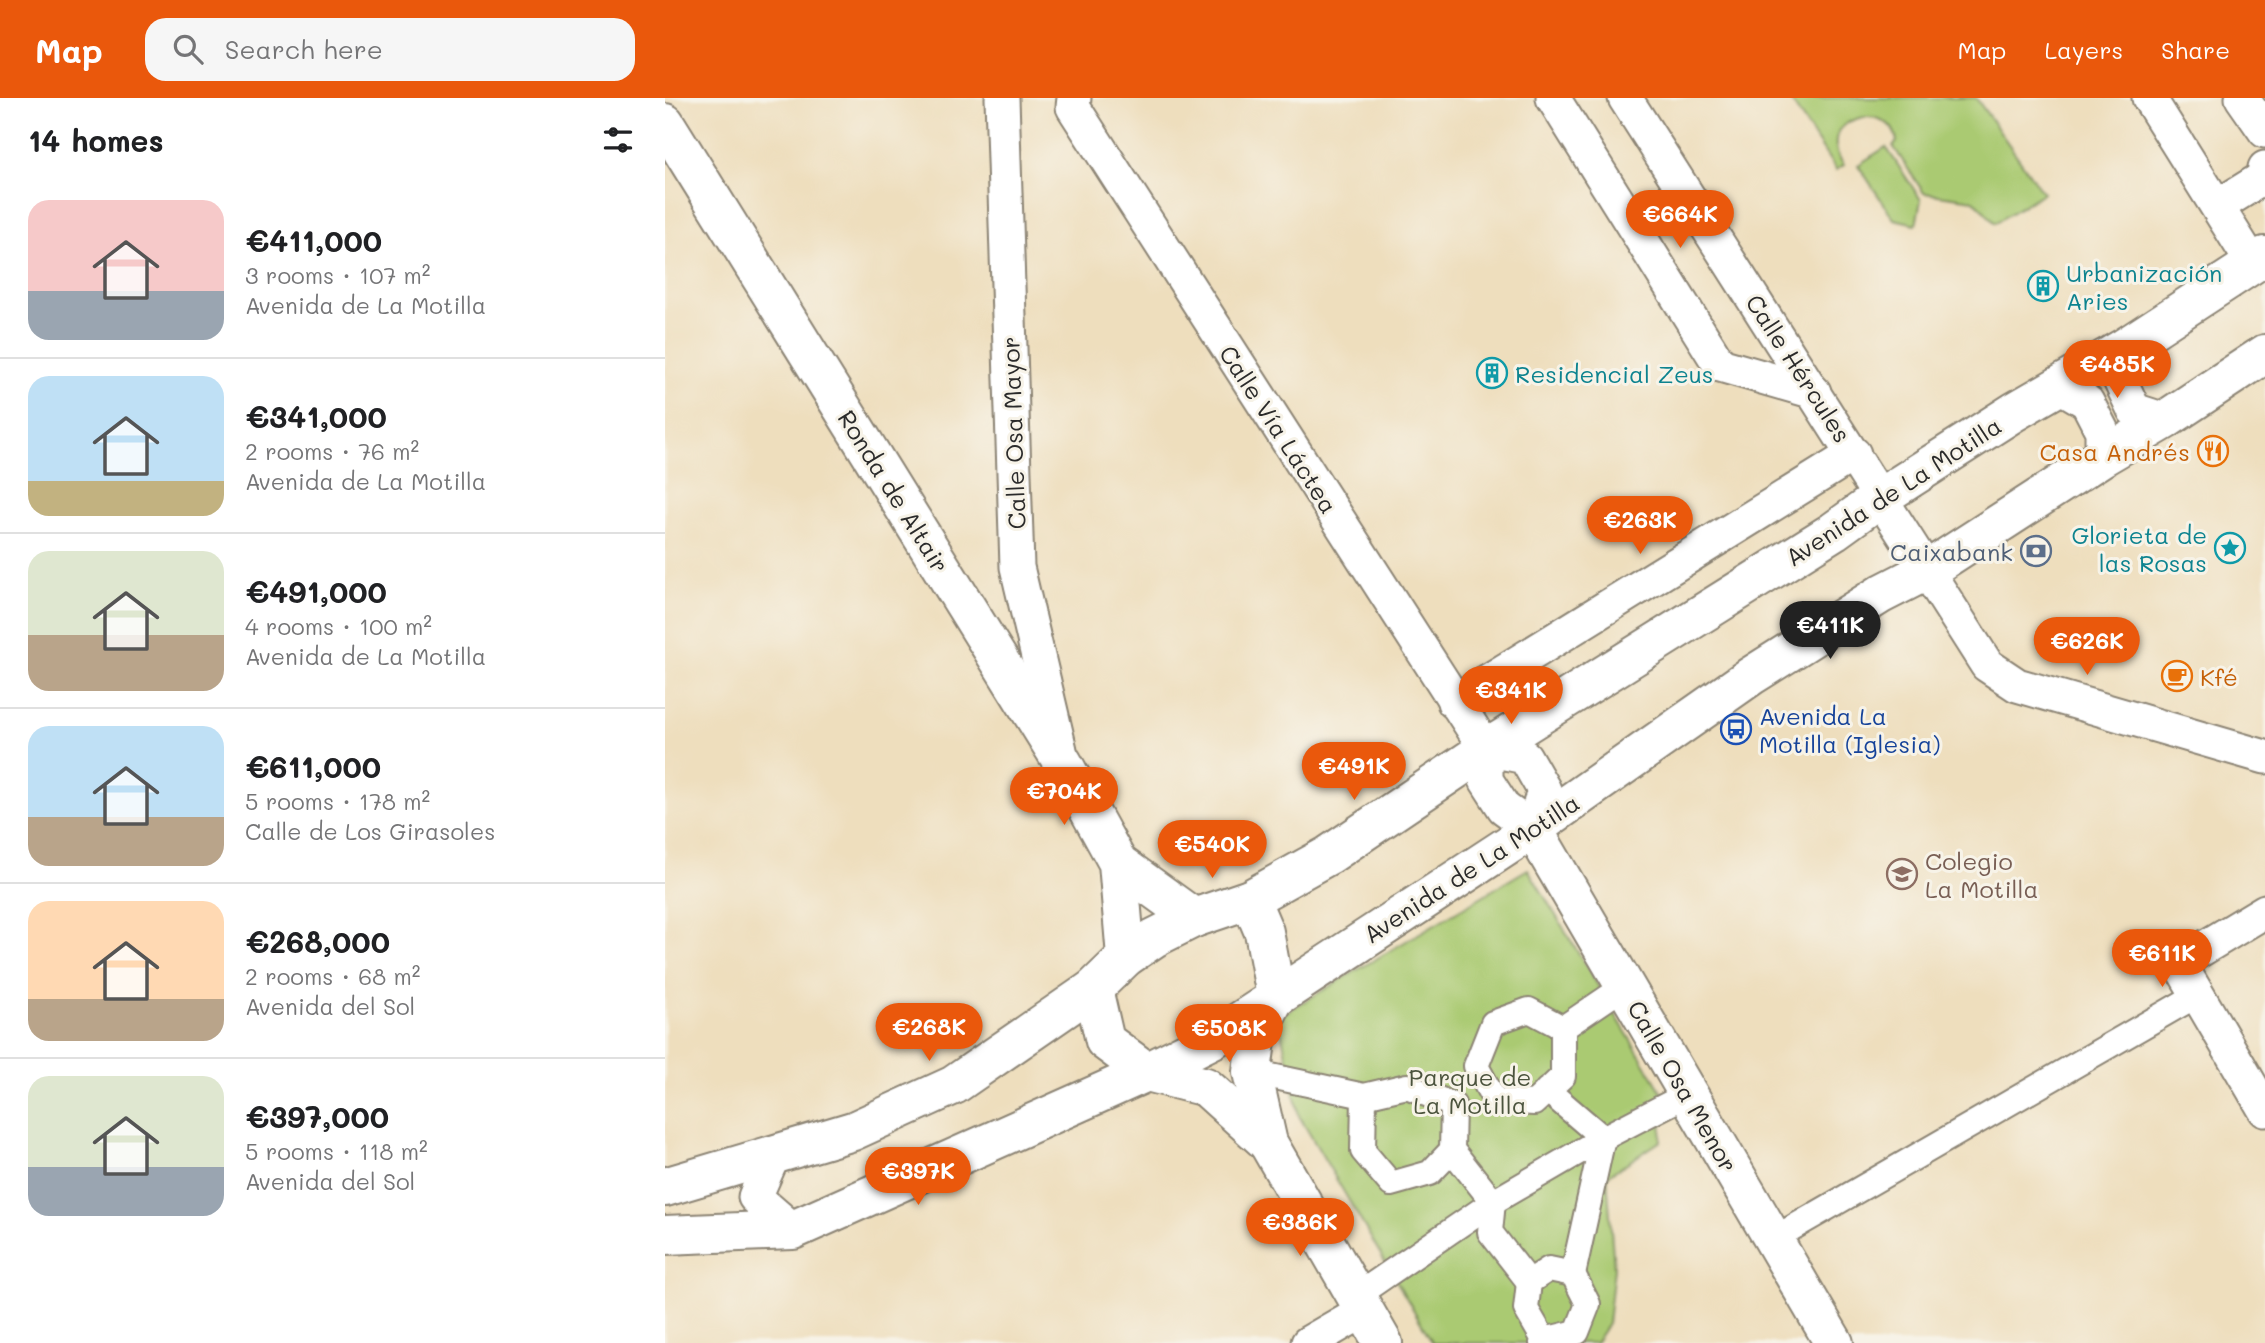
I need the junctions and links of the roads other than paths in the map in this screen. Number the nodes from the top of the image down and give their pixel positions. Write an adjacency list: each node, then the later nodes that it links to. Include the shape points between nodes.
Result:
1 (1002, 98): 24 (street, Calle Osa Mayor, via 1017,567)
2 (1553, 98): 15 (street, via 1720,365)
3 (1625, 98): 15 (street, Calle Hércules)
4 (2149, 98): 10 (street)
5 (2242, 98): 8 (street)
6 (1074, 103): 21 (street, Calle Vía Láctea)
7 (665, 123): 24 (street, Ronda de Altair)
8 (2265, 131)
9 (2265, 168): 10 (street, via 2263,178)
10 (2218, 206): 11 (street)
11 (2259, 260): 12 (street, Avenida de La Motilla)
12 (2124, 348): 14 (street, Avenida de La Motilla); 16 (street, via 2119,378 2134,410)
13 (2265, 354): 16 (street, Avenida de La Motilla)
14 (2060, 386): 18 (street, via 2087,402 2102,431); 19 (street, Avenida de La Motilla)
15 (1814, 392): 17 (street, Calle Hércules)
16 (2165, 420): 18 (street, Avenida de La Motilla)
17 (1854, 454): 19 (street, Calle Hércules); 21 (street)
18 (2102, 457): 20 (street, Avenida de La Motilla)
19 (1881, 497): 20 (street, Calle Hércules); 22 (street, Avenida de La Motilla)
20 (1926, 571): 23 (street, Calle Hércules, via 1987,665 2017,685); 25 (street, Avenida de La Motilla, via 1751,676)
21 (1454, 702): 22 (street, Calle Vía Láctea)
22 (1486, 749): 25 (street, via 1486,780 1504,808); 25 (street, via 1525,757 1543,790); 27 (street, Avenida de La Motilla, via 1329,855)
23 (2265, 757)
24 (1063, 763): 26 (street, Ronda de Altair)
25 (1533, 829): 31 (street, Calle Osa Menor); 34 (street, Avenida de La Motilla)
26 (1118, 863): 29 (street, Ronda de Altair); 30 (street, Ronda de Altair)
27 (1250, 899): 29 (street, Avenida de La Motilla); 34 (street, via 1264,932)
28 (2265, 911): 33 (street, via 2179,962)
29 (1194, 918): 30 (street, Avenida de La Motilla)
30 (1126, 957): 32 (street, Avenida de La Motilla)
31 (1625, 986): 35 (street); 40 (street, Calle Osa Menor)
32 (1093, 989): 36 (street, via 1105,1041); 47 (street, Avenida de La Motilla, via 954,1084 853,1132)
33 (2197, 995): 43 (street); 52 (street)
34 (1276, 996): 36 (street, Avenida de La Motilla, via 1213,1039); 37 (street, via 1257,1033)
35 (1563, 1028): 38 (street, via 1528,1010 1493,1023 1476,1066); 39 (street, via 1563,1076)
36 (1147, 1072): 45 (street, via 1206,1087); 50 (street, Avenida de La Motilla)
37 (1252, 1072): 41 (street); 45 (street)
38 (1487, 1086): 39 (street, via 1495,1101 1534,1103); 42 (street)
39 (1548, 1090): 44 (street)
40 (1688, 1094): 44 (street); 52 (street, Calle Osa Menor)
41 (1364, 1096): 42 (street, via 1407,1086); 46 (street, via 1363,1151 1391,1184 1430,1173)
42 (1453, 1105): 46 (street)
43 (2265, 1110)
44 (1604, 1138): 49 (street); 53 (street)
45 (1268, 1143): 55 (street)
46 (1452, 1150): 49 (street)
47 (773, 1156): 48 (street, Avenida de La Motilla); 50 (street, via 755,1197)
48 (665, 1187)
49 (1493, 1202): 54 (street, via 1490,1232); 55 (street)
50 (793, 1230): 51 (street)
51 (665, 1234)
52 (1773, 1239): 59 (street, Calle Osa Menor)
53 (1573, 1274): 54 (street, via 1549,1269); 56 (street, via 1588,1304 1577,1332)
54 (1529, 1282): 56 (street, via 1526,1309)
55 (1359, 1304): 57 (street); 58 (street)
56 (1543, 1341)
57 (1308, 1343)
58 (1383, 1343)
59 (1834, 1343)

